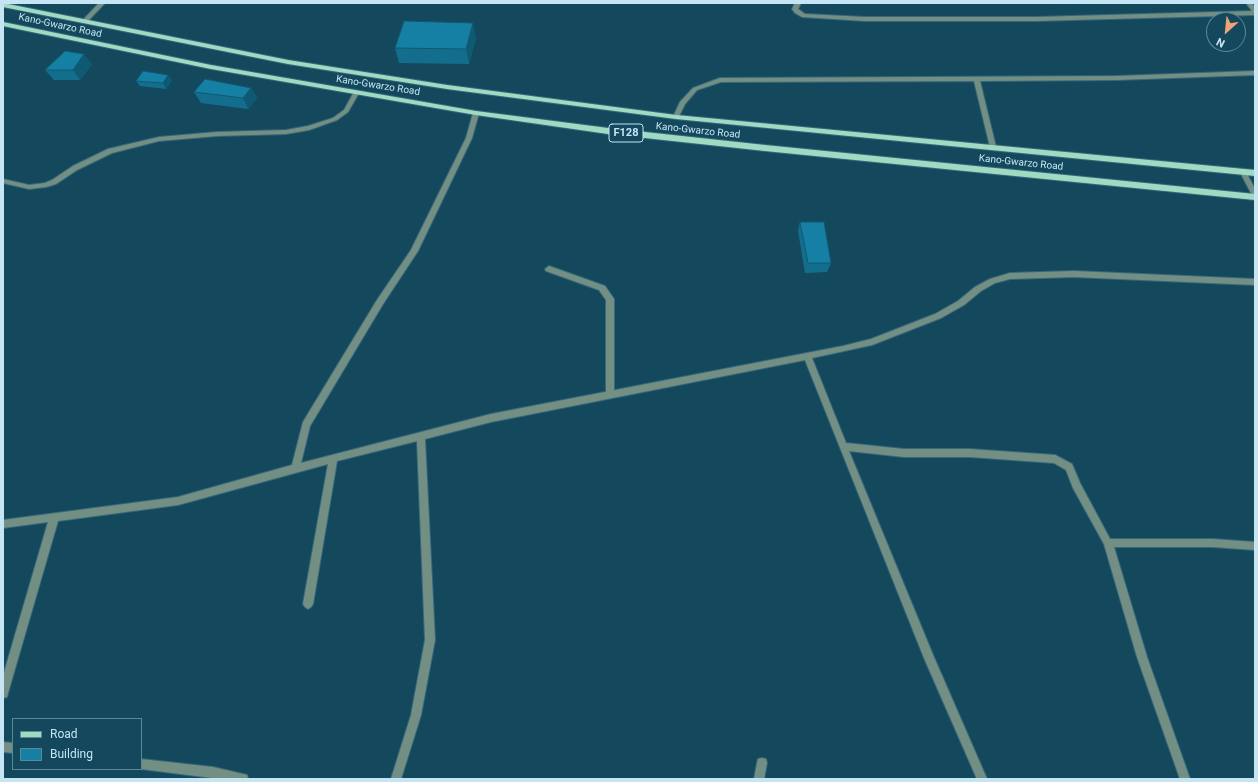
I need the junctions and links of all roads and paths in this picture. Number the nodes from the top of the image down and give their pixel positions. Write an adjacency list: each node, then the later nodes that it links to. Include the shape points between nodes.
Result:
1 (102, 3): 6 (street)
2 (798, 3): 5 (street, via 795,10 804,16 865,18 1043,18)
3 (1249, 3): 5 (street)
4 (3, 5): 6 (main road, Kano-Gwarzo Road / F128)
5 (1255, 12)
6 (84, 22): 12 (main road, Kano-Gwarzo Road / F128, via 288,62 447,87)
7 (3, 24): 10 (main road, Kano-Gwarzo Road / F128, via 211,67)
8 (1255, 73): 9 (street)
9 (977, 80): 12 (street, via 720,80 695,88 682,103); 13 (street)
10 (356, 93): 11 (main road, Kano-Gwarzo Road / F128); 16 (street, via 341,115 309,128 286,132 159,139 110,151 46,185 29,187)
11 (476, 113): 17 (main road, Kano-Gwarzo Road / F128, via 750,147); 25 (street, via 469,138 414,251 306,425)
12 (676, 117): 13 (main road, Kano-Gwarzo Road / F128)
13 (993, 147): 14 (main road, Kano-Gwarzo Road / F128)
14 (1243, 172): 15 (main road, Kano-Gwarzo Road / F128); 17 (street)
15 (1255, 173)
16 (3, 181)
17 (1255, 196)
18 (549, 269): 21 (street, via 602,288 610,299)
19 (1255, 282): 20 (street, via 1074,274 1010,276 978,289 961,303 938,316 872,342)
20 (807, 356): 21 (street); 23 (street)
21 (610, 395): 22 (street, via 491,418)
22 (421, 435): 24 (street); 35 (street, via 430,640 416,715)
23 (843, 446): 28 (street, via 904,453 970,453 1055,459 1069,467); 37 (street, via 929,658)
24 (332, 458): 25 (street); 30 (street)
25 (296, 468): 26 (street, via 178,502)
26 (54, 518): 27 (street); 31 (street)
27 (3, 524)
28 (1108, 543): 29 (street, via 1213,543); 38 (street, via 1142,657)
29 (1255, 546)
30 (308, 604)
31 (3, 693)
32 (762, 763): 36 (street)
33 (142, 764): 34 (street, via 213,772)
34 (243, 779)
35 (396, 779)
36 (759, 779)
37 (982, 779)
38 (1185, 779)

